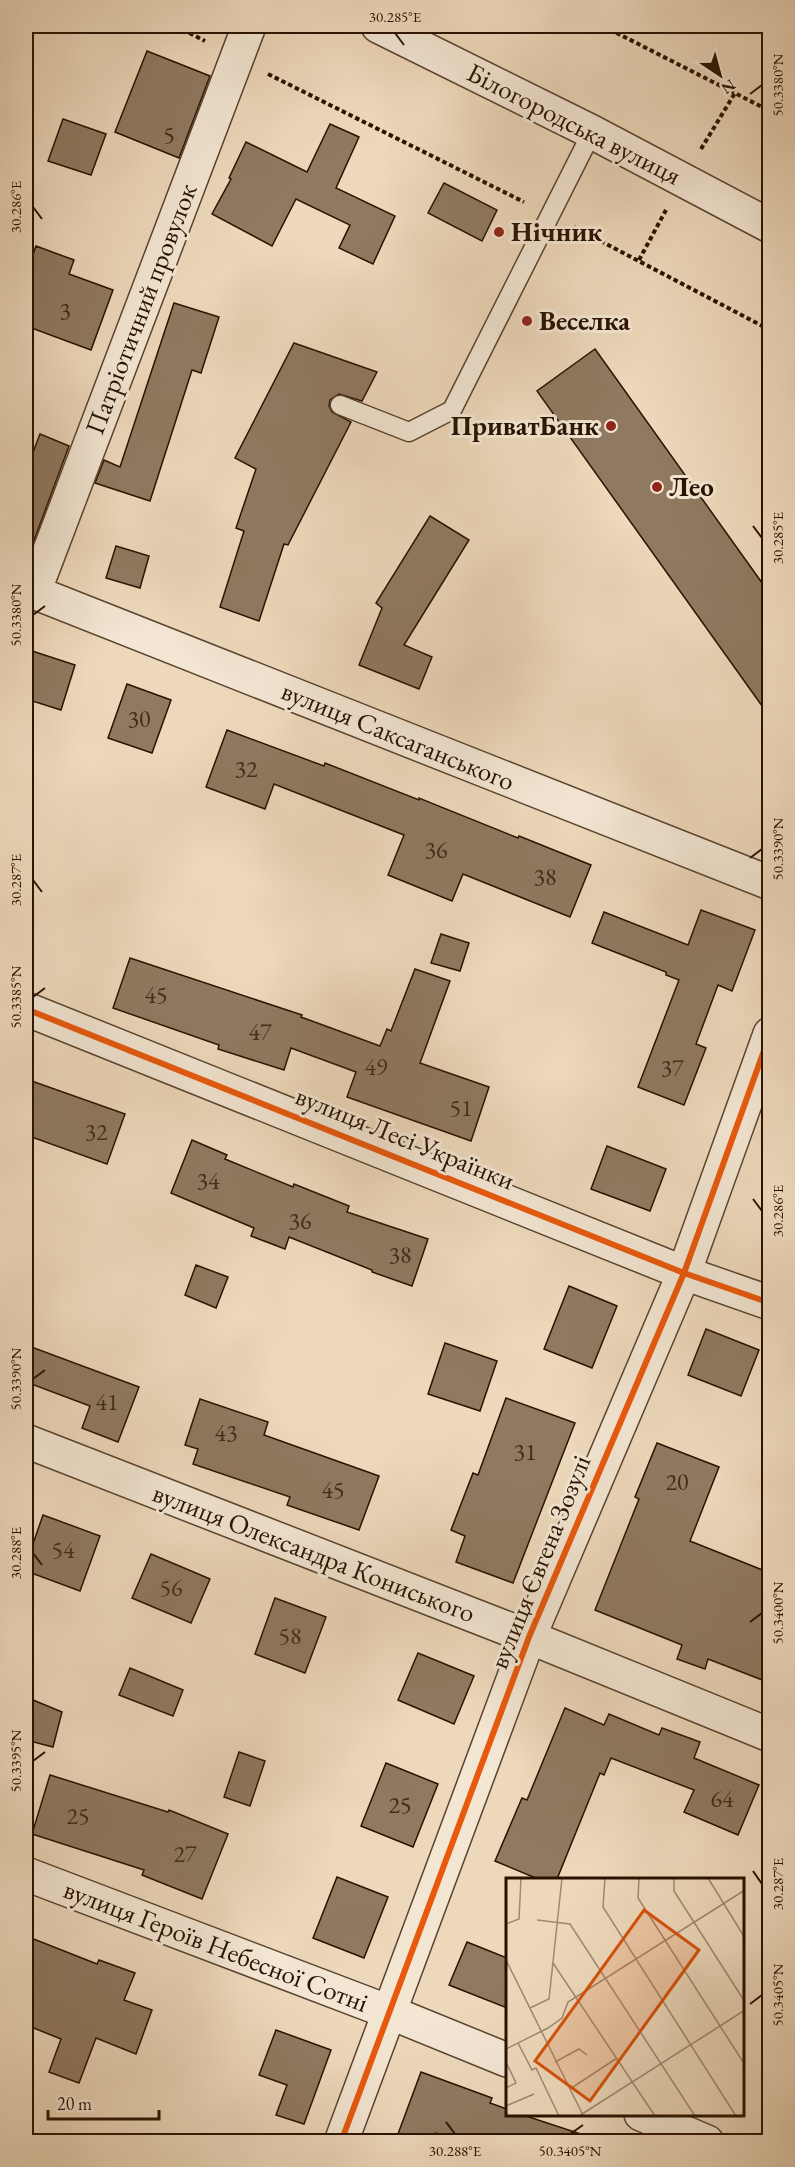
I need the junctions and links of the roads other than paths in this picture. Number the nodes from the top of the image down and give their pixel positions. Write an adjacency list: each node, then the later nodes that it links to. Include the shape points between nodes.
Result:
1 (249, 26): 6 (street, Патріотичний провулок)
2 (378, 26): 3 (street, Білогородська вулиця)
3 (592, 132): 4 (street, Білогородська вулиця); 5 (lane, via 452,410 409,432)
4 (770, 226)
5 (340, 405)
6 (30, 590): 7 (street, вулиця Саксаганського)
7 (770, 883)
8 (26, 1009): 10 (street, вулиця Лесі Українки)
9 (770, 1034): 10 (street, вулиця Євгена Зозулі)
10 (684, 1273): 11 (street, вулиця Лесі Українки); 13 (street, вулиця Євгена Зозулі)
11 (770, 1304)
12 (26, 1441): 13 (street, вулиця Олександра Кониського)
13 (530, 1638): 14 (street, вулиця Олександра Кониського); 16 (street, вулиця Євгена Зозулі)
14 (770, 1735)
15 (26, 1874): 16 (street, вулиця Героїв Небесної Сотні)
16 (389, 2012): 17 (street, вулиця Героїв Небесної Сотні); 19 (street, вулиця Євгена Зозулі)
17 (506, 2060)
18 (643, 2116): 20 (street)
19 (341, 2142)
20 (707, 2142)

